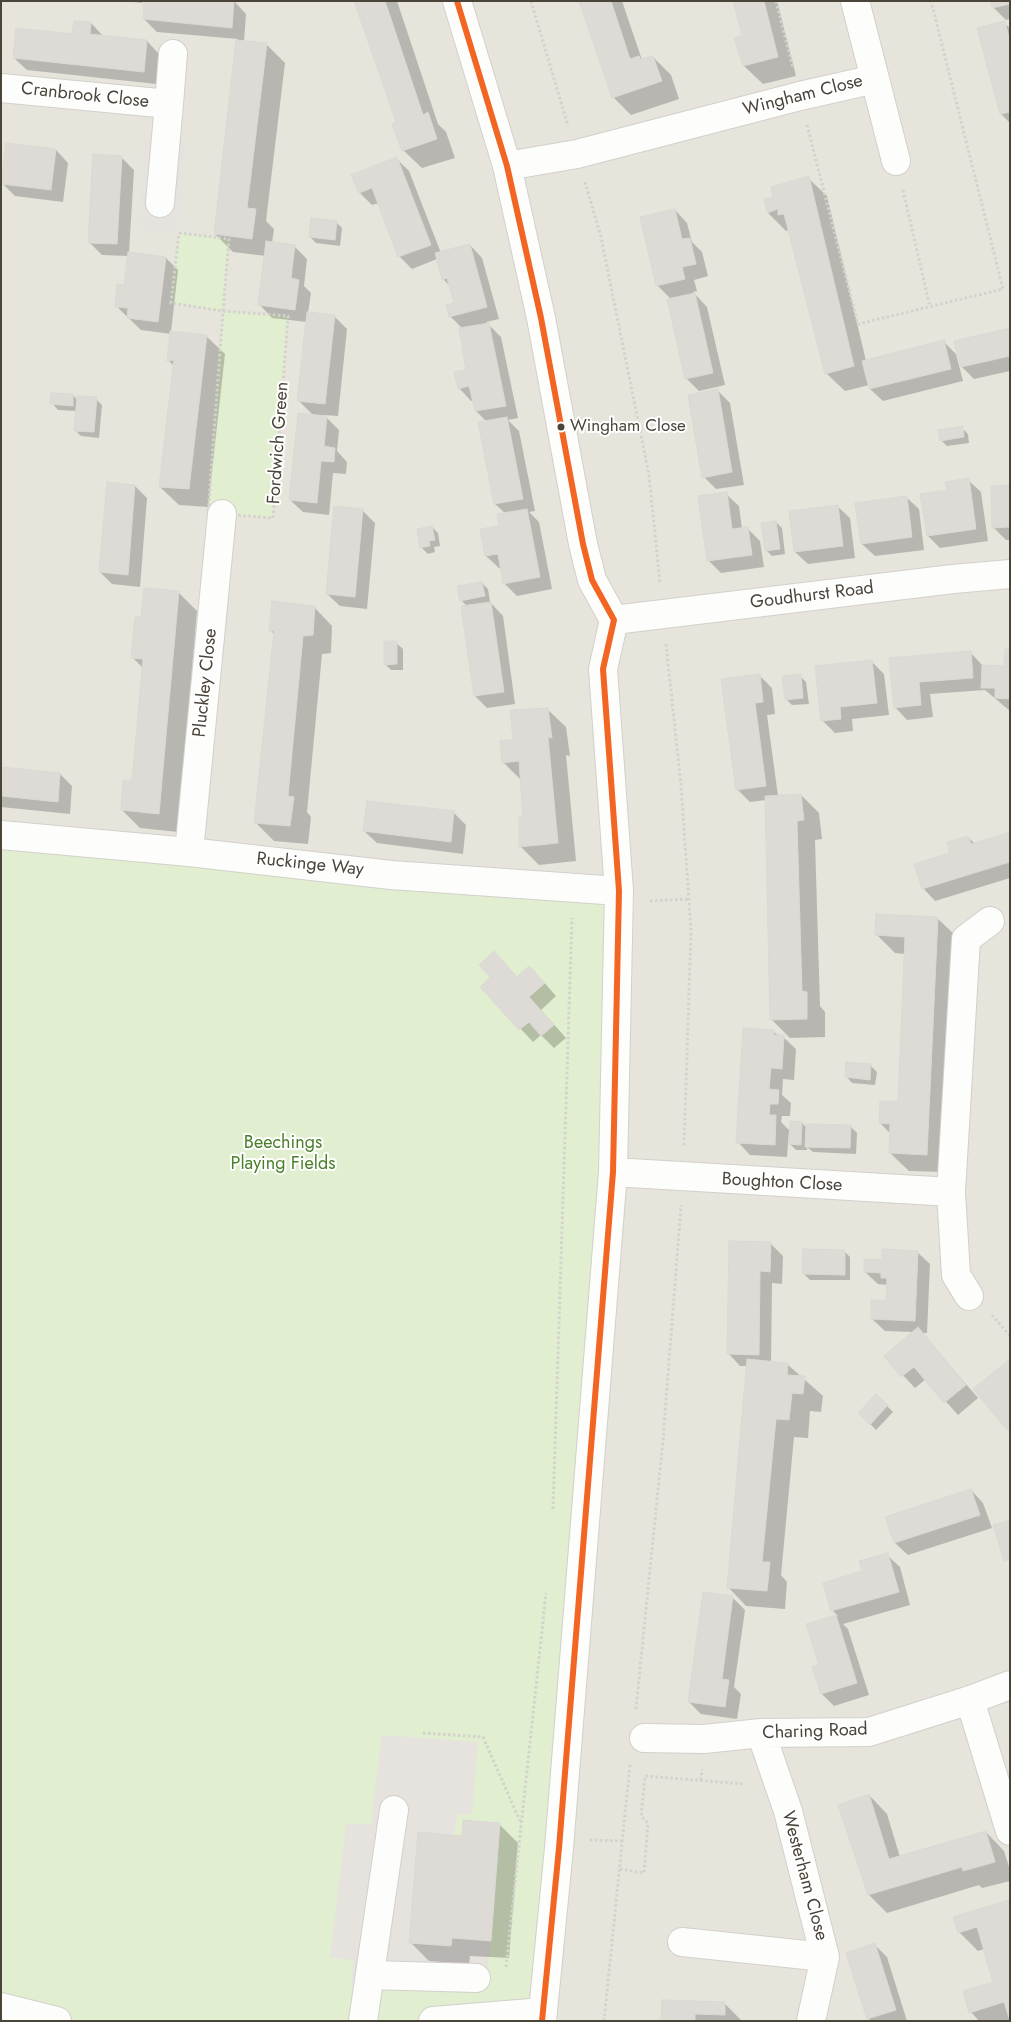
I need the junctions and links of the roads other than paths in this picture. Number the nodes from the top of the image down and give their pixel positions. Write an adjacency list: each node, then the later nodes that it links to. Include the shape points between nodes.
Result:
1 (458, 1): 8 (street)
2 (855, 1): 4 (street, Wingham Close)
3 (173, 54): 6 (street, Cranbrook Close)
4 (875, 79): 7 (street); 8 (street, Wingham Close, via 577,154)
5 (1, 88): 6 (street, Cranbrook Close)
6 (169, 104): 9 (street, Cranbrook Close)
7 (896, 161)
8 (507, 166): 12 (street, via 541,318 583,544 592,580)
9 (160, 203)
10 (222, 514): 14 (street, Pluckley Close)
11 (1010, 574): 12 (street, Goudhurst Road)
12 (614, 620): 15 (street, via 602,669)
13 (1, 835): 14 (street, Ruckinge Way)
14 (189, 852): 15 (street, Ruckinge Way, via 391,875 574,888)
15 (619, 896): 17 (street)
16 (990, 920): 18 (street, via 966,939)
17 (614, 1172): 18 (street, Boughton Close); 31 (street, via 559,1848)
18 (950, 1192): 19 (street, via 956,1275)
19 (969, 1296)
20 (1010, 1684): 21 (street, Charing Road)
21 (970, 1700): 22 (street, Charing Road, via 869,1732); 25 (street)
22 (760, 1733): 23 (street, Charing Road, via 704,1739); 27 (street, Westerham Close, via 788,1811)
23 (637, 1737)
24 (394, 1810): 28 (street)
25 (1010, 1831)
26 (682, 1942): 27 (street)
27 (825, 1956): 35 (street, Westerham Close)
28 (370, 1975): 29 (street); 33 (street)
29 (476, 1978)
30 (1, 2007): 32 (street)
31 (542, 2017): 34 (street, via 500,2015)
32 (57, 2021)
33 (363, 2021)
34 (433, 2021)
35 (811, 2021)

